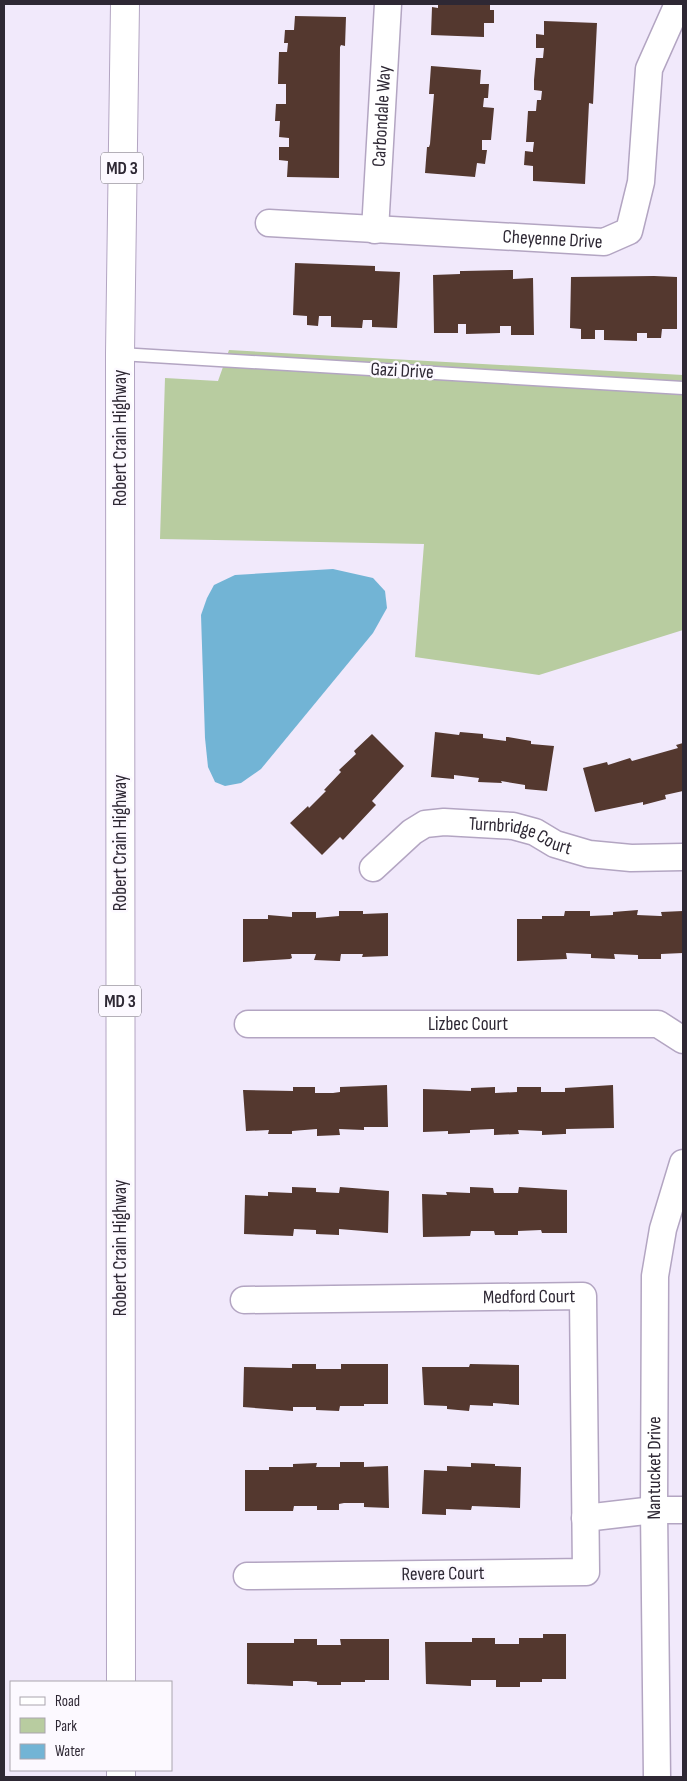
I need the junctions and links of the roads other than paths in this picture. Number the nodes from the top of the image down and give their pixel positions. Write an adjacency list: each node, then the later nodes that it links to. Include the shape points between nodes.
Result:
1 (388, 4): 5 (street, Carbondale Way)
2 (678, 4): 5 (street, Cheyenne Drive, via 649,69 641,182 629,231 604,242)
3 (124, 8): 6 (highway, Robert Crain Highway / MD 3)
4 (269, 223): 5 (street, Cheyenne Drive)
5 (375, 230)
6 (120, 354): 7 (lane, Gazi Drive); 19 (highway, Robert Crain Highway / MD 3)
7 (683, 388)
8 (683, 858): 9 (street, Turnbridge Court, via 589,854 513,826 444,822 425,824 412,832)
9 (373, 868)
10 (248, 1024): 11 (street, Lizbec Court, via 658,1024)
11 (683, 1040)
12 (683, 1163): 13 (street, Nantucket Drive)
13 (673, 1229): 15 (street, Nantucket Drive, via 656,1276)
14 (244, 1300): 17 (street, Medford Court, via 584,1296)
15 (654, 1510): 16 (street); 17 (street); 20 (street, Nantucket Drive)
16 (683, 1510)
17 (585, 1518): 18 (street, Revere Court, via 586,1572)
18 (247, 1576)
19 (120, 1681)
20 (657, 1777)

